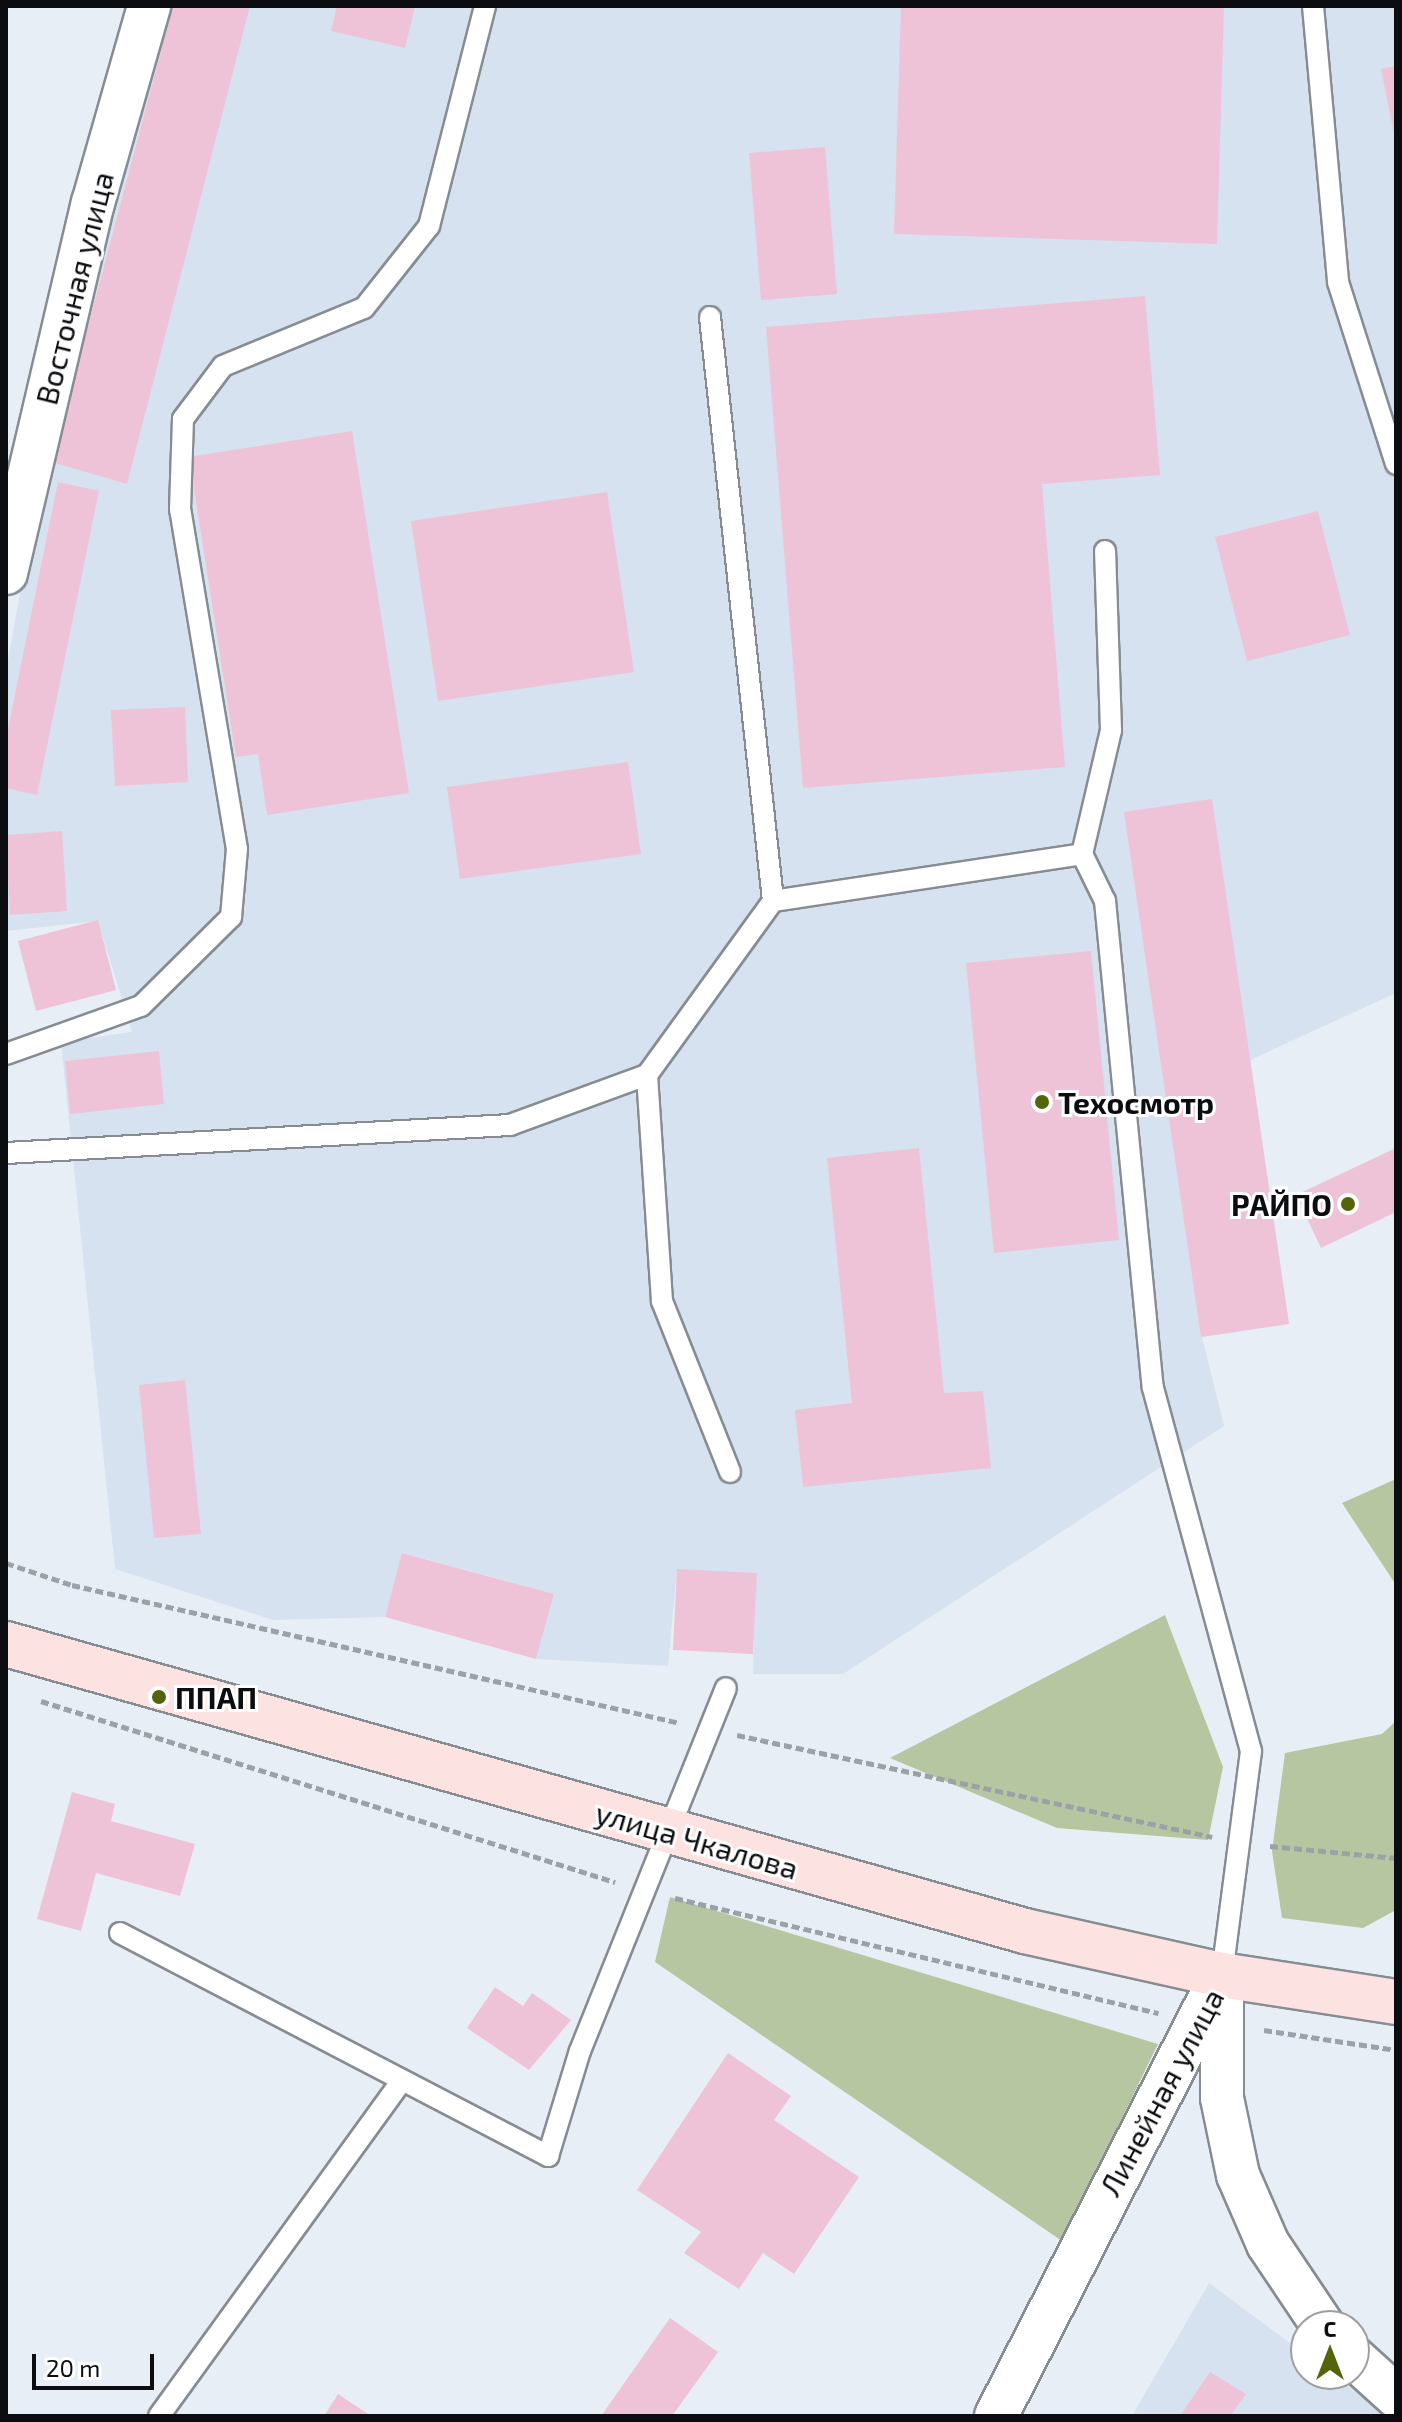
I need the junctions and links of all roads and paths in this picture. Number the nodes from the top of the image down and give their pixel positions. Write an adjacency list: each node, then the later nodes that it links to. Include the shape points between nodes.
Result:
1 (149, 6): 7 (street, Восточная улица, via 93,203)
2 (485, 6): 10 (lane, via 429,226 364,308 223,366 183,419 180,509 237,849 231,917 141,1006)
3 (1313, 6): 5 (lane, via 1338,282)
4 (710, 317): 9 (lane)
5 (1396, 464)
6 (1105, 551): 8 (lane, via 1111,730)
7 (6, 573)
8 (1082, 854): 9 (lane); 20 (lane, via 1105,901 1153,1388 1251,1751)
9 (773, 901): 11 (lane)
10 (6, 1054)
11 (647, 1075): 12 (lane, via 510,1125); 13 (lane, via 662,1301)
12 (6, 1153)
13 (730, 1472)
14 (6, 1644): 17 (main road, улица Чкалова)
15 (726, 1688): 17 (lane)
16 (27, 1697): 18 (path)
17 (665, 1831): 18 (lane); 20 (main road, улица Чкалова, via 1025,1931)
18 (642, 1890): 22 (path); 24 (lane, via 548,2156)
19 (120, 1933): 24 (lane)
20 (1222, 1975): 21 (main road, улица Чкалова); 22 (street, Линейная улица)
21 (1396, 2002)
22 (1210, 2021): 23 (path); 25 (street, Линейная улица, via 1238,2175 1268,2244); 29 (street, Линейная улица)
23 (1396, 2050)
24 (399, 2084): 28 (lane)
25 (1312, 2310)
26 (1370, 2372): 27 (street)
27 (1396, 2396)
28 (159, 2416)
29 (996, 2416)

